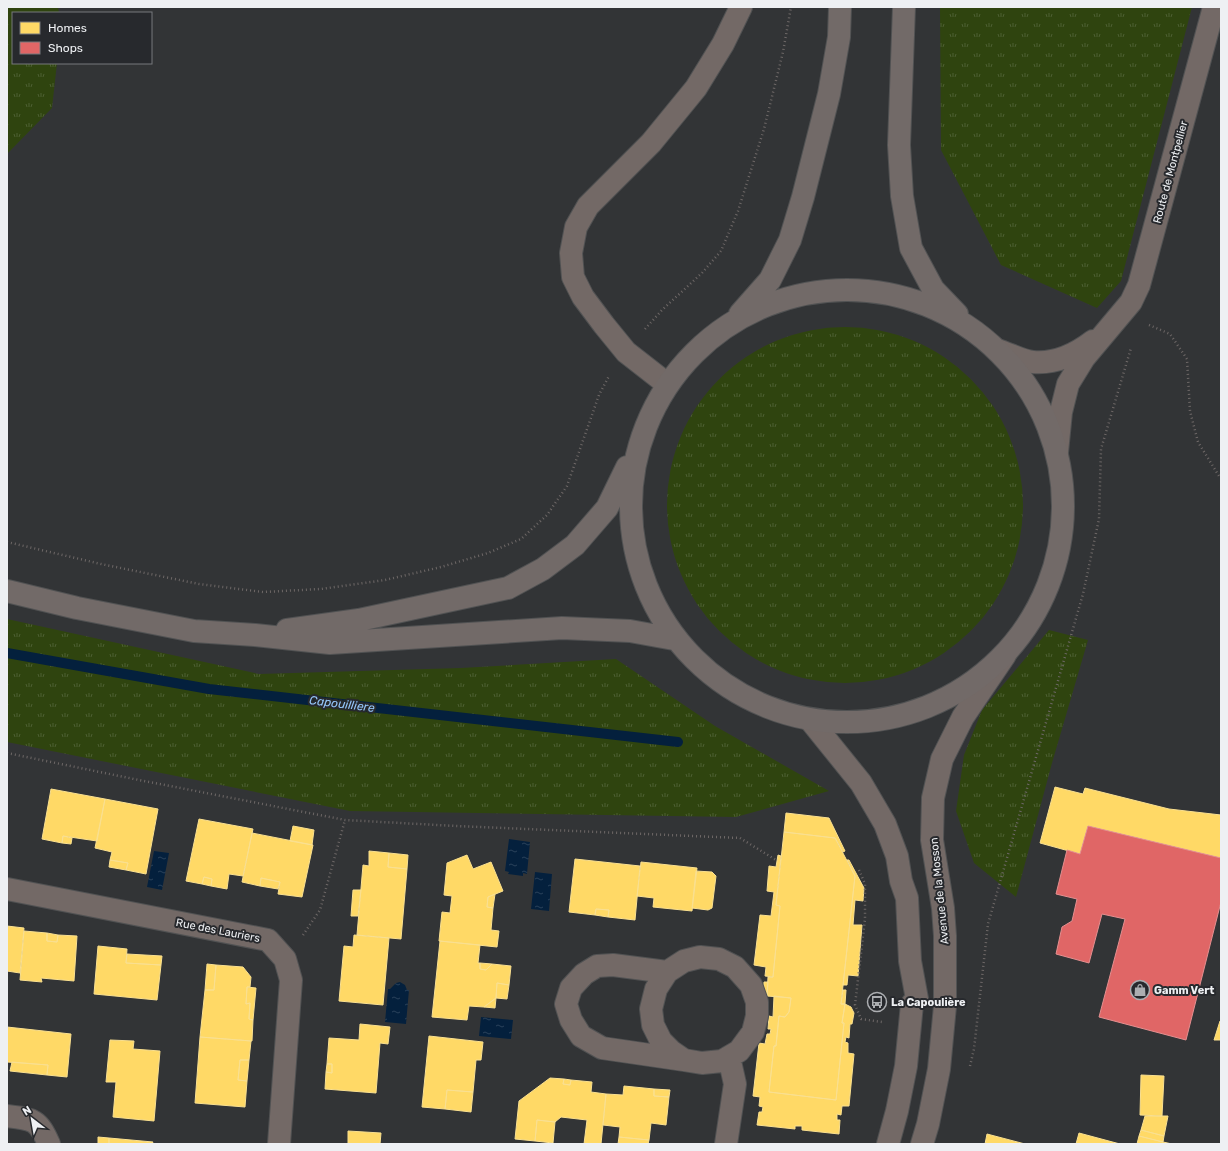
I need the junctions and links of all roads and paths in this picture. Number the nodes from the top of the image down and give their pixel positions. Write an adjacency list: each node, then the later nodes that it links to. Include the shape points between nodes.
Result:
1 (741, 7): 12 (street, via 723,44 696,88 651,143 588,206 576,227 571,253 573,277 583,297)
2 (791, 7): 12 (path, via 764,129 738,211 720,251 702,273 662,310)
3 (840, 7): 7 (main road, via 839,37 829,94 790,240 770,280)
4 (904, 7): 8 (main road, via 899,145 902,196 911,248 933,289)
5 (1214, 7): 6 (street, Route de Montpellier, via 1139,285)
6 (1136, 312): 9 (street, Route de Montpellier); 16 (path, via 1170,334 1186,359 1190,411 1198,442)
7 (733, 321): 8 (main road, via 778,300 827,290 877,291 925,304); 13 (main road, via 697,349)
8 (969, 327): 11 (main road)
9 (1109, 330): 11 (street, Route de Montpellier, via 1081,350 1055,361 1032,362); 15 (street, Route de Montpellier, via 1084,358 1068,384 1061,412)
10 (1133, 343): 28 (path, via 1101,449 1099,519 1083,594)
11 (998, 350): 15 (main road, via 1024,380 1044,415)
12 (626, 352): 13 (street); 17 (path, via 610,373 599,395 567,486 547,515 521,539 488,554 385,580 321,589 263,592 199,584)
13 (667, 384): 14 (main road)
14 (637, 448): 19 (main road, via 606,508 575,545 544,569 508,588 359,620); 20 (main road, via 629,498 633,548 648,596)
15 (1057, 452): 21 (main road, via 1063,488 1063,524 1057,560 1045,594 1028,626)
16 (1221, 477)
17 (7, 542)
18 (7, 591): 19 (main road, via 194,631)
19 (255, 635): 20 (main road, via 330,643 562,628 630,630)
20 (674, 639): 22 (main road, via 712,678 758,705)
21 (1005, 654): 22 (main road, via 964,689 916,712 864,723); 39 (street, Avenue de la Mosson, via 963,717 942,759 933,798 932,840 945,936 945,1006 939,1069)
22 (810, 721): 38 (street, via 861,784 885,824 897,856 907,898 910,961 917,999 912,1004 906,1066)
23 (7, 753): 24 (path)
24 (345, 820): 25 (path, via 740,838); 29 (path, via 320,910)
25 (776, 860)
26 (859, 870): 31 (path, via 865,884 865,919 855,1005)
27 (7, 889): 29 (street, Rue des Lauriers, via 268,940)
28 (988, 924)
29 (285, 959): 36 (street, Rue des Lauriers, via 291,980)
30 (668, 972): 32 (street, via 684,961 700,957 719,959 734,967 751,985 757,1002 753,1032 739,1051); 33 (street, via 656,989 651,1009 653,1025 661,1041 671,1052); 33 (street, via 613,965 597,966 584,974 571,988 566,1004 571,1020 581,1036 602,1048)
31 (861, 1019)
32 (729, 1057): 33 (street, via 722,1061 702,1064); 37 (street, via 735,1084)
33 (684, 1060)
34 (7, 1116): 35 (street, via 28,1118 42,1129)
35 (49, 1144)
36 (279, 1144)
37 (726, 1144)
38 (888, 1144)
39 (922, 1144)

